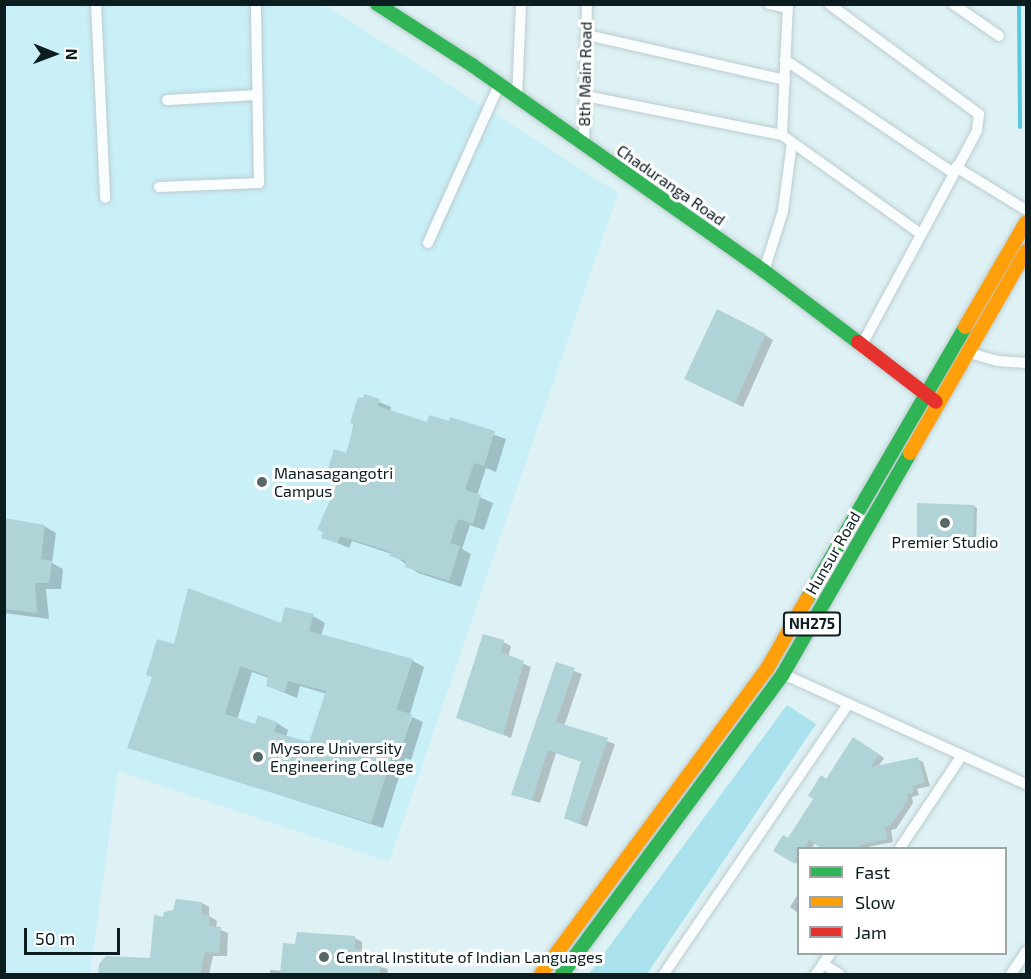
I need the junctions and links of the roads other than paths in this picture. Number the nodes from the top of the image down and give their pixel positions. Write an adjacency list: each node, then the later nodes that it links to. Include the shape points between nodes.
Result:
1 (96, 4): 24 (street)
2 (256, 4): 15 (street)
3 (377, 4): 14 (main road, Chaduranga Road)
4 (521, 4): 17 (street)
5 (587, 4): 10 (street, 8th Main Road)
6 (769, 4): 9 (street)
7 (829, 4): 22 (street, via 979,114 977,131)
8 (953, 4): 11 (street)
9 (788, 6): 12 (street)
10 (586, 35): 13 (street); 16 (street, 8th Main Road)
11 (999, 36)
12 (785, 60): 13 (street); 22 (street)
13 (784, 80): 19 (street)
14 (499, 84): 17 (main road, Chaduranga Road); 28 (street)
15 (257, 95): 18 (street); 23 (street, via 259,183)
16 (585, 96): 19 (street); 20 (street, 8th Main Road)
17 (517, 97): 20 (main road, Chaduranga Road)
18 (167, 100)
19 (782, 135): 21 (street)
20 (584, 143): 30 (main road, Chaduranga Road)
21 (792, 143): 27 (street); 30 (street, via 783,211)
22 (955, 170): 25 (street); 27 (street)
23 (159, 187)
24 (105, 198)
25 (1026, 210)
26 (1026, 222): 34 (main road)
27 (921, 234): 31 (street)
28 (428, 243)
29 (1026, 251): 32 (main road, Hunsur Road / NH275)
30 (764, 271): 31 (main road, Chaduranga Road)
31 (862, 345): 34 (main road, Chaduranga Road)
32 (966, 352): 33 (street, via 998,361); 34 (main road, Hunsur Road / NH275)
33 (1026, 363)
34 (931, 398): 35 (main road, Hunsur Road / NH275); 43 (main road, via 767,669)
35 (783, 674): 36 (street); 44 (main road, Hunsur Road / NH275)
36 (848, 704): 37 (street); 45 (street)
37 (962, 757): 38 (street); 39 (street)
38 (1026, 784)
39 (901, 847)
40 (1026, 952): 48 (street)
41 (829, 955): 42 (street)
42 (823, 964): 46 (street); 47 (street)
43 (548, 972)
44 (562, 975)
45 (664, 975)
46 (816, 975)
47 (839, 975)
48 (1011, 975)

